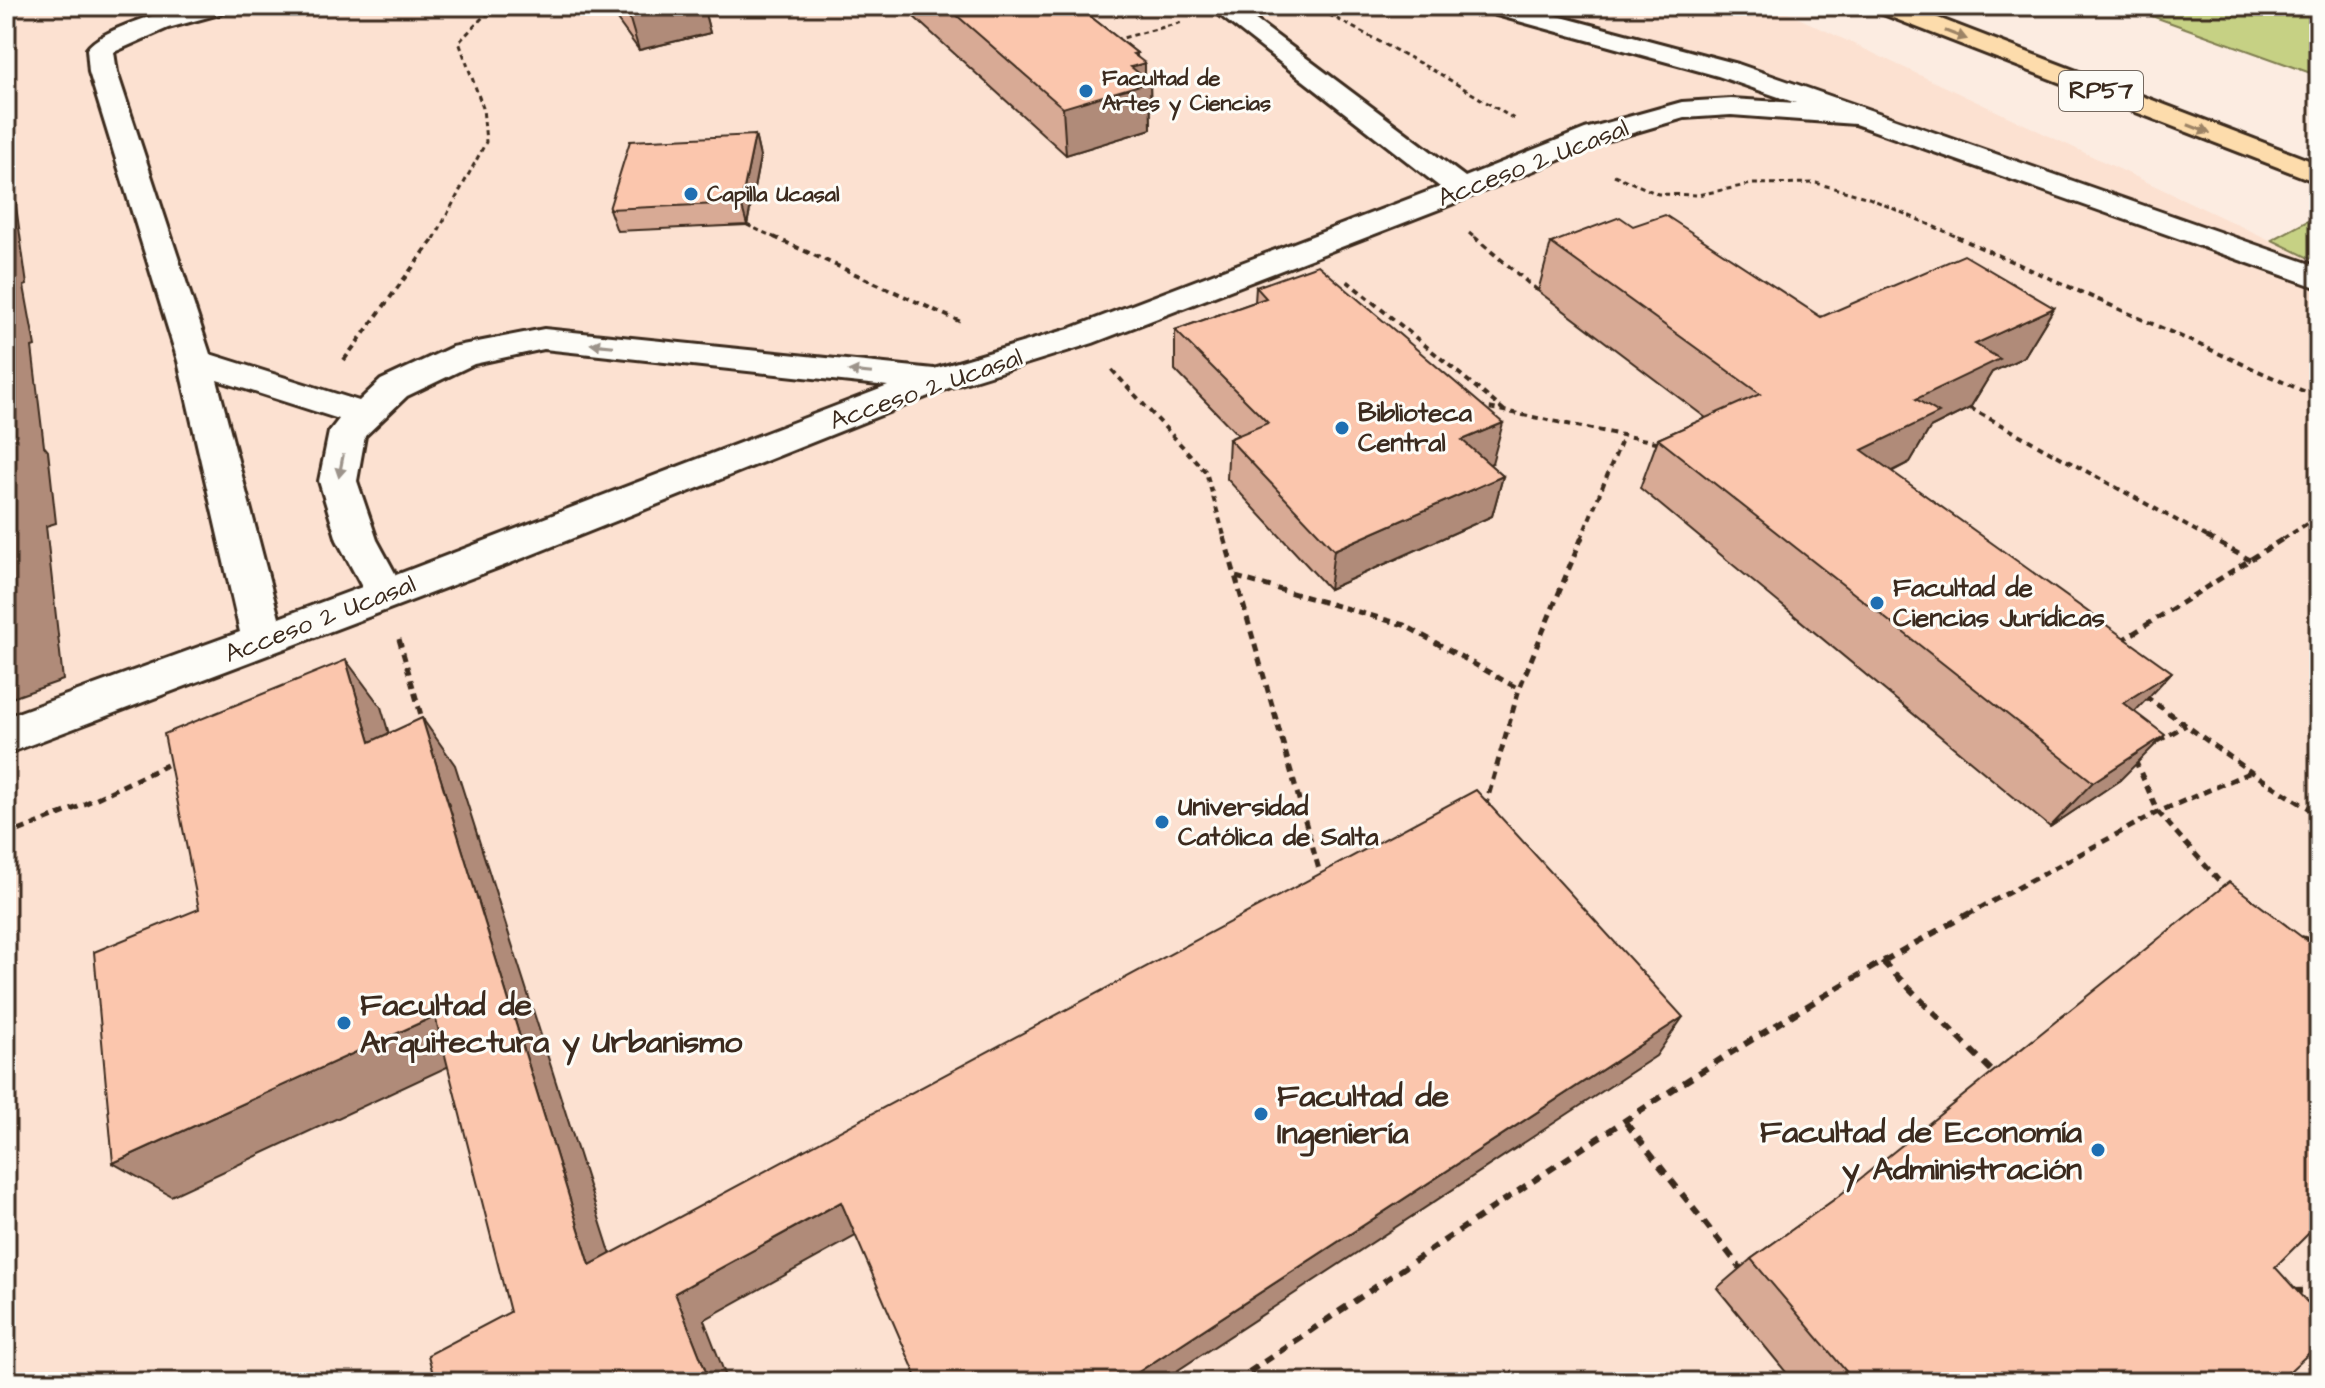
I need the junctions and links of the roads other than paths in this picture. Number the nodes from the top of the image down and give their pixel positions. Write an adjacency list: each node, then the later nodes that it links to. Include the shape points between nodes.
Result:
1 (221, 6): 9 (street, via 161,20 100,49)
2 (1491, 6): 5 (street, via 1728,70)
3 (1884, 6): 6 (highway, RP57, one-way to 6)
4 (1224, 8): 7 (street)
5 (1858, 116): 7 (street, Acceso 2 Ucasal, via 1731,107 1682,110 1595,135); 8 (street)
6 (2319, 174)
7 (1446, 195): 10 (street, Acceso 2 Ucasal, via 1081,336)
8 (2319, 278)
9 (195, 361): 11 (street); 13 (street)
10 (938, 379): 11 (street, one-way to 11, via 544,339 464,355 394,388); 12 (street, Acceso 2 Ucasal)
11 (365, 415): 12 (street, one-way to 12, via 347,432 338,481 357,540)
12 (386, 594): 13 (street, Acceso 2 Ucasal)
13 (263, 640): 14 (street, Acceso 2 Ucasal)
14 (6, 736)

